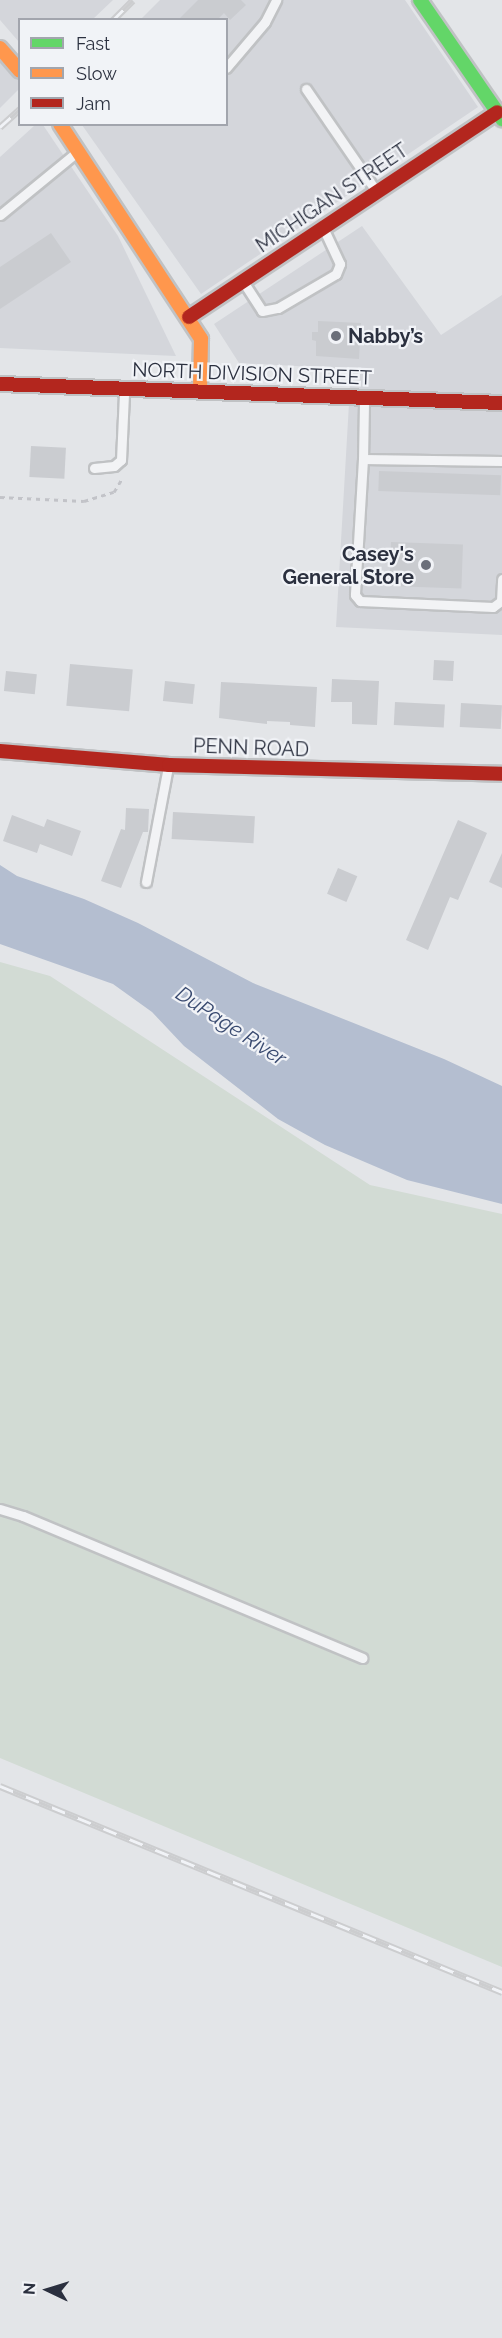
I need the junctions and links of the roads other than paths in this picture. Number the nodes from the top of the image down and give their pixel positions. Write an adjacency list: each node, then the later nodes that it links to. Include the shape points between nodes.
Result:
1 (276, 0): 4 (lane, via 265,22)
2 (420, 0): 7 (main road)
3 (0, 48): 5 (main road)
4 (228, 66)
5 (18, 69)
6 (306, 89): 10 (lane)
7 (499, 115): 10 (main road, MICHIGAN STREET)
8 (64, 126): 9 (main road)
9 (79, 151): 11 (lane); 14 (main road)
10 (377, 192): 12 (main road, MICHIGAN STREET)
11 (0, 215)
12 (323, 227): 13 (main road, MICHIGAN STREET); 13 (lane, via 340,264 336,274 278,308 262,311)
13 (242, 281): 14 (main road, MICHIGAN STREET)
14 (189, 317): 17 (main road, via 201,339)
15 (0, 384): 16 (main road, NORTH DIVISION STREET)
16 (124, 388): 17 (main road, NORTH DIVISION STREET); 22 (lane, via 121,460 114,466)
17 (200, 390): 18 (main road, NORTH DIVISION STREET)
18 (364, 398): 19 (main road, NORTH DIVISION STREET); 20 (lane)
19 (502, 403)
20 (363, 459): 21 (lane); 23 (lane, via 355,595 360,601 493,607 501,601)
21 (502, 461)
22 (94, 468)
23 (502, 579)
24 (0, 752): 25 (main road, PENN ROAD)
25 (169, 765): 26 (main road, PENN ROAD); 27 (lane)
26 (502, 774)
27 (146, 882)
28 (0, 1509): 29 (lane)
29 (363, 1658)

